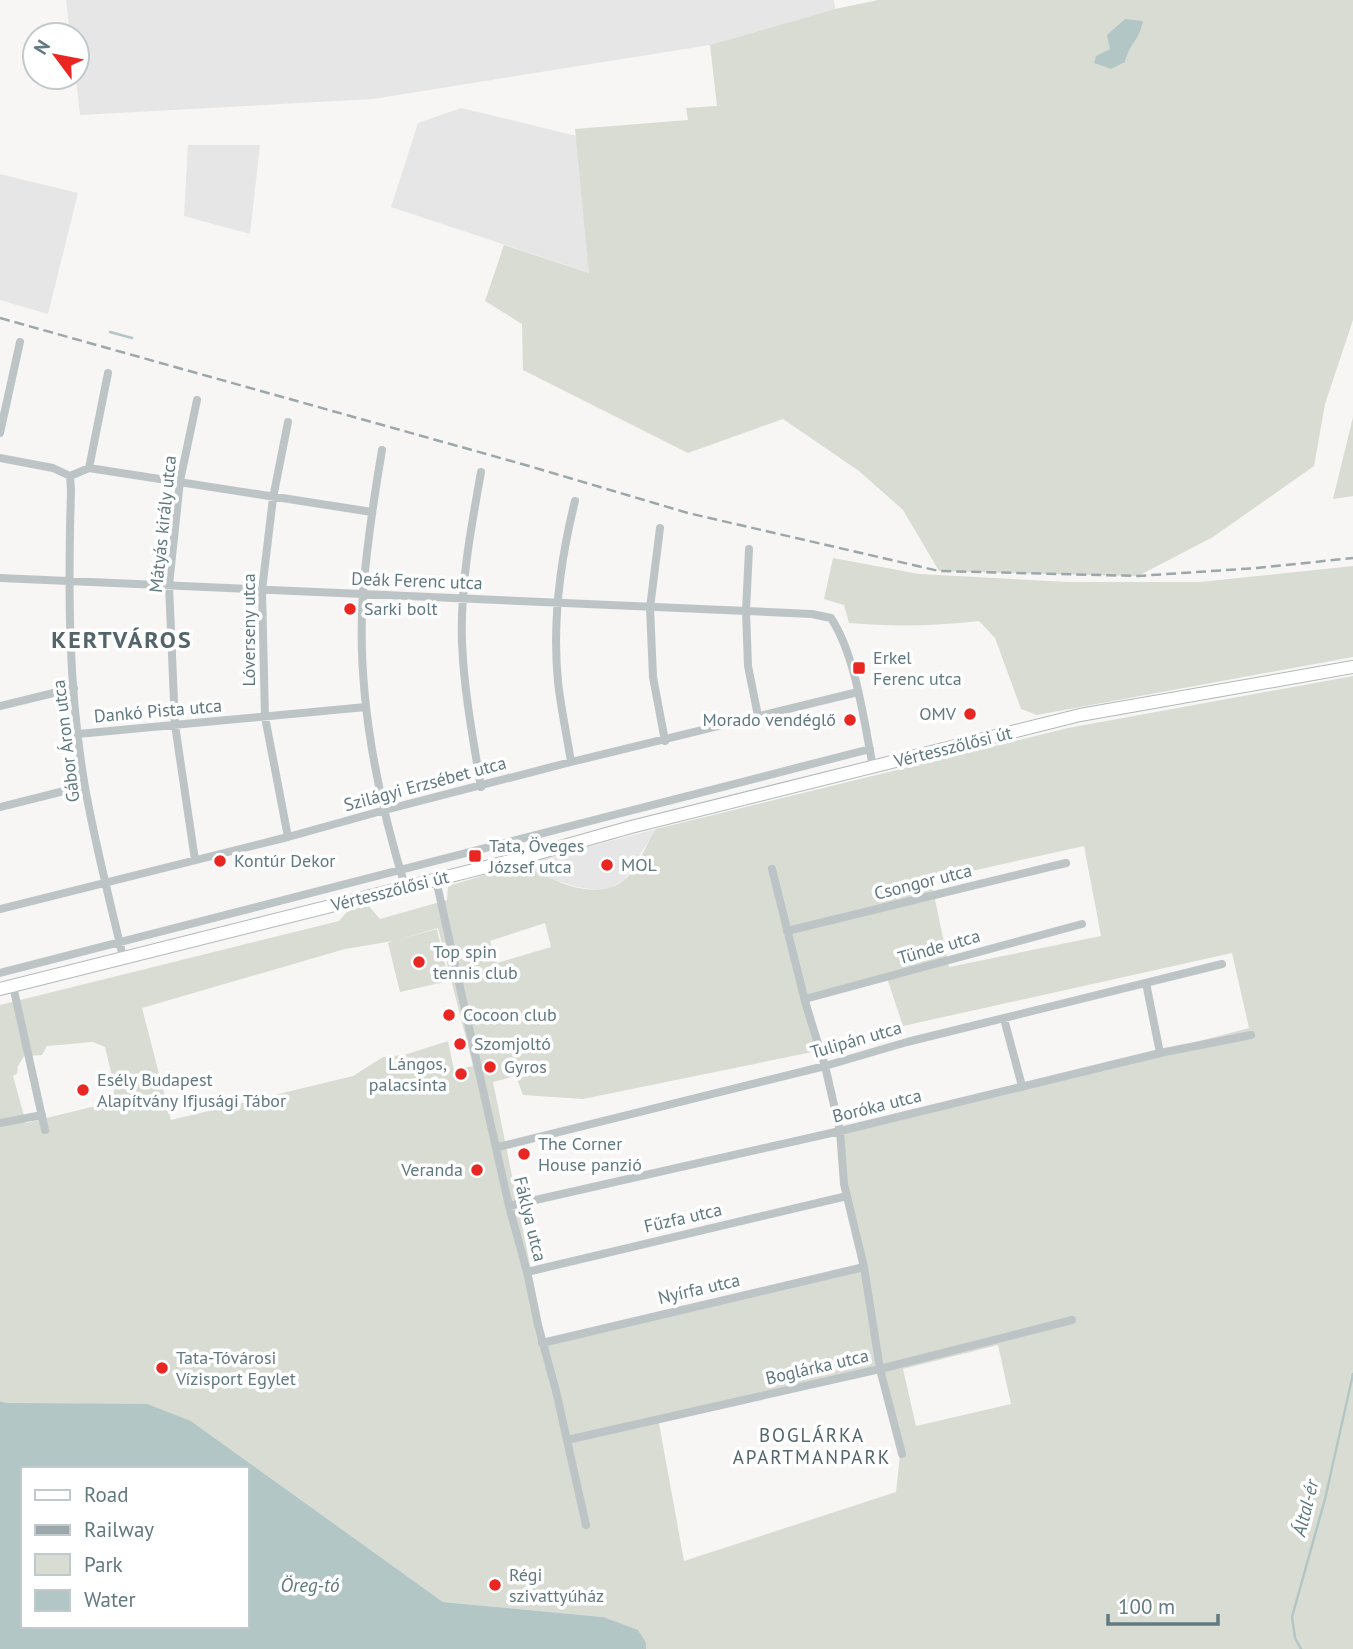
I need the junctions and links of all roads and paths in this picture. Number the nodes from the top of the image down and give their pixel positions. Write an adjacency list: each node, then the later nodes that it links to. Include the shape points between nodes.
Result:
1 (20, 342): 5 (street)
2 (108, 373): 8 (street)
3 (197, 400): 11 (street, Mátyás király utca)
4 (288, 422): 12 (street, Lóverseny utca)
5 (0, 433)
6 (382, 450): 14 (street)
7 (0, 458): 10 (street, via 53,468)
8 (89, 468): 10 (street); 11 (street)
9 (481, 472): 22 (street)
10 (69, 476): 18 (street, Gábor Áron utca)
11 (180, 481): 12 (street); 19 (street, Mátyás király utca)
12 (273, 498): 14 (street); 20 (street, Lóverseny utca)
13 (575, 501): 23 (street)
14 (372, 512): 21 (street)
15 (660, 528): 24 (street)
16 (749, 549): 25 (street)
17 (0, 578): 18 (street, Deák Ferenc utca)
18 (69, 582): 19 (street, Deák Ferenc utca); 27 (street, Gábor Áron utca)
19 (169, 585): 20 (street, Deák Ferenc utca); 33 (street, Mátyás király utca)
20 (262, 590): 21 (street, Deák Ferenc utca); 32 (street, Lóverseny utca)
21 (363, 594): 22 (street, Deák Ferenc utca); 30 (street)
22 (464, 598): 23 (street, Deák Ferenc utca); 41 (street, via 467,704)
23 (556, 604): 24 (street, Deák Ferenc utca); 37 (street, via 558,682)
24 (650, 608): 25 (street, Deák Ferenc utca); 35 (street, via 653,677)
25 (746, 611): 28 (street, Deák Ferenc utca, via 831,618 841,632); 31 (street, via 748,666)
26 (1353, 667): 38 (main road, Vértesszőlősi út, via 1080,715)
27 (74, 688): 29 (street); 34 (street, Gábor Áron utca)
28 (858, 692): 31 (street, Szilágyi Erzsébet utca); 36 (street)
29 (0, 706)
30 (366, 706): 32 (street, Dankó Pista utca); 44 (street)
31 (758, 716): 35 (street, Szilágyi Erzsébet utca)
32 (265, 717): 33 (street, Dankó Pista utca); 45 (street, Lóverseny utca)
33 (175, 725): 34 (street, Dankó Pista utca); 46 (street, Mátyás király utca)
34 (78, 734): 40 (street, Gábor Áron utca)
35 (665, 741): 37 (street, Szilágyi Erzsébet utca)
36 (870, 749): 38 (street); 39 (street, Vértesszőlősi út)
37 (571, 762): 41 (street, Szilágyi Erzsébet utca)
38 (873, 767): 42 (main road, Vértesszőlősi út)
39 (774, 774): 42 (street); 49 (street, Vértesszőlősi út)
40 (85, 786): 43 (street); 51 (street, Gábor Áron utca)
41 (481, 786): 44 (street, Szilágyi Erzsébet utca)
42 (779, 791): 50 (main road, Vértesszőlősi út)
43 (0, 807)
44 (385, 810): 45 (street, Szilágyi Erzsébet utca); 49 (street)
45 (288, 837): 46 (street, Szilágyi Erzsébet utca)
46 (195, 860): 51 (street, Szilágyi Erzsébet utca)
47 (1066, 863): 55 (street, Csongor utca)
48 (772, 869): 55 (street)
49 (400, 870): 52 (street); 56 (street, Vértesszőlősi út)
50 (436, 880): 52 (main road, Vértesszőlősi út); 72 (street, Fáklya utca)
51 (105, 882): 53 (street, Szilágyi Erzsébet utca); 56 (street, Gábor Áron utca)
52 (405, 886): 57 (main road, Vértesszőlősi út)
53 (0, 909)
54 (1082, 924): 62 (street, Tünde utca)
55 (788, 931): 62 (street)
56 (120, 942): 57 (street, Gábor Áron utca); 59 (street, Vértesszőlősi út)
57 (123, 957): 61 (main road, Vértesszőlősi út)
58 (1223, 964): 60 (street, Tulipán utca)
59 (0, 973)
60 (1146, 982): 63 (street, Tulipán utca); 65 (street)
61 (7, 987): 68 (street)
62 (805, 999): 66 (street)
63 (1004, 1019): 66 (street, Tulipán utca); 67 (street)
64 (1251, 1035): 65 (street, Boróka utca)
65 (1160, 1053): 67 (street, Boróka utca)
66 (825, 1066): 71 (street); 72 (street, Tulipán utca)
67 (1022, 1086): 71 (street, Boróka utca)
68 (42, 1115): 69 (street); 70 (street)
69 (0, 1123)
70 (45, 1130)
71 (839, 1131): 73 (street); 74 (street, Boróka utca)
72 (498, 1147): 74 (street, Fáklya utca)
73 (847, 1196): 75 (street); 76 (street, Fűzfa utca)
74 (509, 1206): 76 (street, Fáklya utca)
75 (864, 1267): 78 (street, Nyírfa utca); 79 (street)
76 (527, 1272): 78 (street, Fáklya utca)
77 (1072, 1320): 79 (street, Boglárka utca)
78 (542, 1343): 80 (street, Fáklya utca)
79 (880, 1369): 80 (street, Boglárka utca); 81 (street)
80 (567, 1440): 82 (street, Fáklya utca)
81 (902, 1454)
82 (586, 1525)

